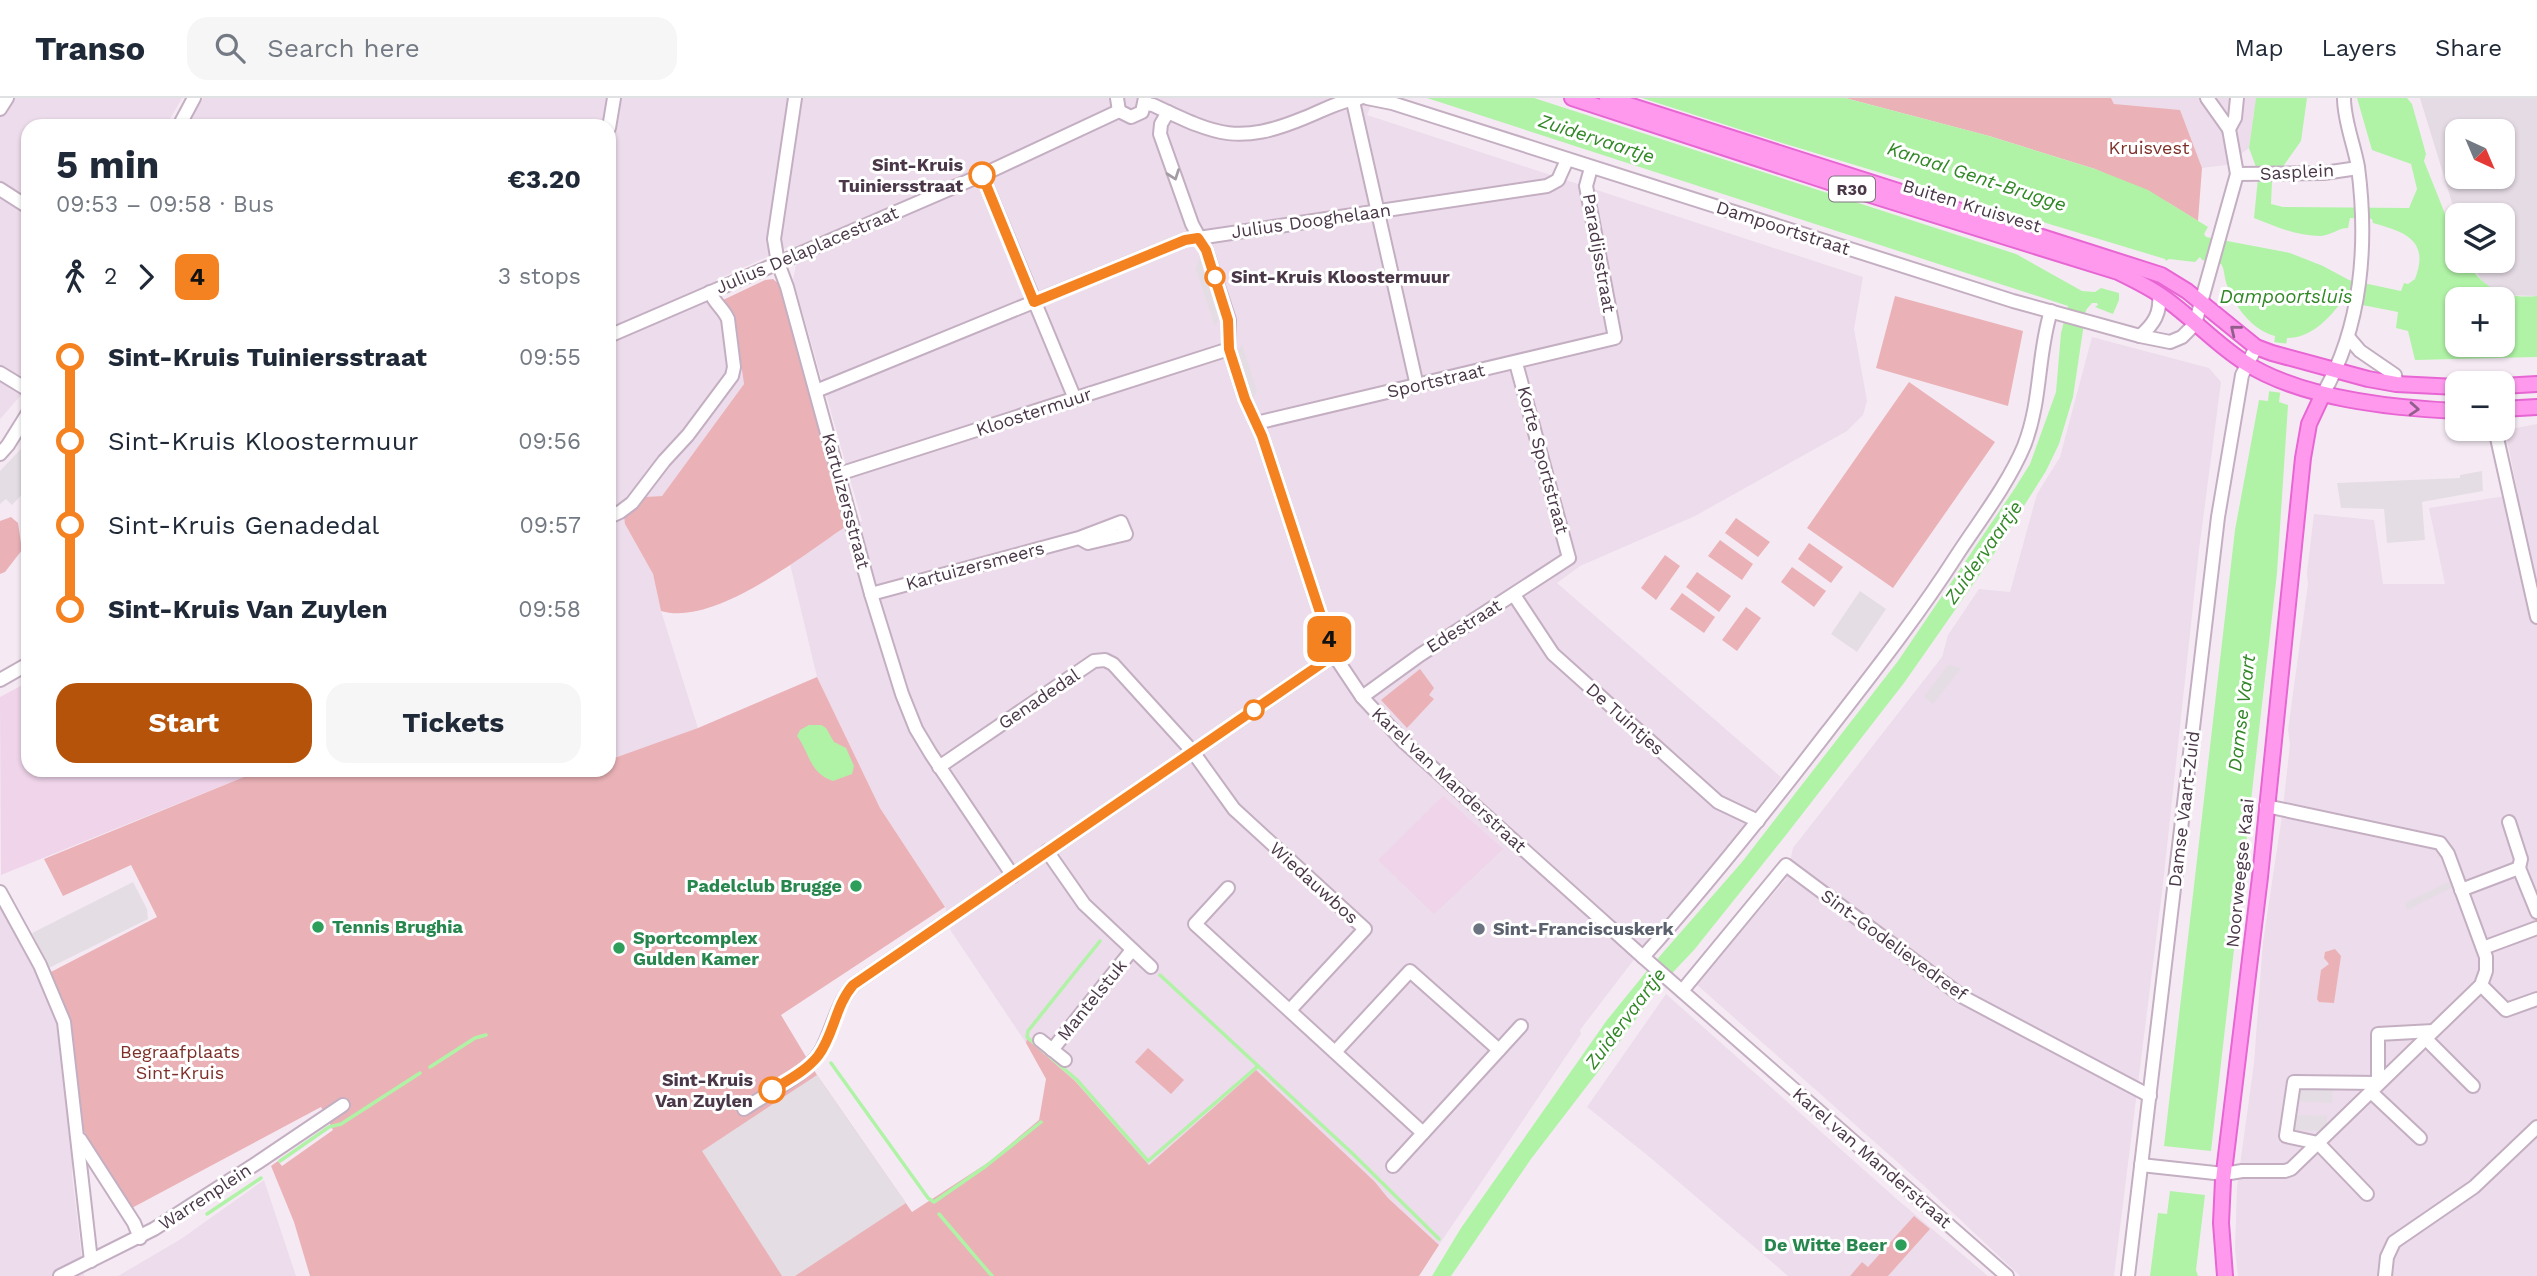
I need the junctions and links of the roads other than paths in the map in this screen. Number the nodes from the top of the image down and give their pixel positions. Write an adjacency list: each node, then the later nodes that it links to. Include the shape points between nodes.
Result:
1 (7, 98): 14 (street)
2 (194, 98): 16 (street)
3 (795, 98): 28 (street, Kartuizersstraat, via 774,239)
4 (1365, 98): 11 (street, Dampoortstraat); 19 (street, Dampoortstraat)
5 (1572, 98): 30 (main road, Buiten Kruisvest / R30, via 2077,258 2118,272)
6 (1607, 98): 32 (main road, Buiten Kruisvest / R30, via 2134,264 2161,275)
7 (2207, 98): 18 (street)
8 (2237, 98): 18 (street)
9 (2344, 98): 21 (street, Sasplein)
10 (612, 99): 17 (street)
11 (1355, 99): 15 (street, Dampoortstraat, via 1276,130 1244,135 1205,130); 26 (street)
12 (1145, 101): 13 (street, Dampoortstraat, via 1135,117 1126,117); 15 (street, Dampoortstraat)
13 (1118, 105): 23 (street, Julius Delaplacestraat)
14 (0, 109)
15 (1168, 112): 27 (street, Karel van Manderstraat, one-way to 27, via 1160,134)
16 (182, 119)
17 (610, 119)
18 (2229, 129): 22 (street)
19 (1567, 160): 20 (street, Dampoortstraat); 26 (street, Julius Dooghelaan, via 1558,180 1547,186)
20 (1591, 167): 33 (street, Dampoortstraat); 38 (street, Paradijsstraat, via 1586,186)
21 (2358, 168): 22 (street, Sasplein); 37 (street, Sasplein, via 2362,261)
22 (2237, 174): 32 (street)
23 (982, 175): 28 (street, Julius Delaplacestraat); 31 (street)
24 (0, 190): 25 (street)
25 (21, 203)
26 (1378, 212): 27 (street, Julius Dooghelaan); 49 (street)
27 (1198, 238): 31 (street, Julius Dooghelaan); 40 (street, Karel van Manderstraat, via 1228,320)
28 (778, 263): 29 (street, Julius Delaplacestraat); 51 (street, Kartuizersstraat)
29 (710, 292): 35 (street, Julius Delaplacestraat); 64 (street, via 728,319 732,376 632,503)
30 (2159, 294): 34 (main road, Buiten Kruisvest / R30); 36 (street, via 2154,323)
31 (1034, 302): 51 (street, Julius Dooghelaan); 53 (street)
32 (2202, 303): 34 (street); 39 (main road, Buiten Kruisvest / R30, one-way to 32)
33 (2051, 311): 36 (street, Dampoortstraat); 77 (street, via 2032,423 2013,467 1908,628)
34 (2195, 324): 36 (street, Dampoortstraat, via 2170,342); 42 (main road, Buiten Kruisvest / R30)
35 (616, 333)
36 (2140, 336)
37 (2348, 337): 43 (street, Sasplein); 45 (street, via 2395,375)
38 (1615, 338): 41 (street, Sportstraat)
39 (2256, 347): 42 (street, Damse Vaart-Zuid); 43 (main road, Buiten Kruisvest / R30)
40 (1229, 349): 53 (street, Kloostermuur); 57 (street, Karel van Manderstraat)
41 (1517, 362): 49 (street, Sportstraat); 66 (street, Korte Sportstraat)
42 (2246, 364): 52 (main road, Buiten Kruisvest / R30); 104 (street, Damse Vaart-Zuid, via 2218,517)
43 (2335, 372): 45 (main road, R30); 52 (street, Sasplein)
44 (0, 373): 48 (street)
45 (2396, 384): 50 (main road, R30)
46 (2537, 384): 47 (main road)
47 (2515, 385)
48 (21, 386)
49 (1417, 386): 57 (street, Sportstraat)
50 (2445, 386)
51 (816, 391): 63 (street, Kartuizersstraat)
52 (2323, 394): 56 (main road, R30, one-way to 56, via 2384,406); 76 (main road, Noorweegse Kaai, via 2309,424 2303,458)
53 (1075, 399): 63 (street, Kloostermuur)
54 (2537, 407): 55 (main road)
55 (2515, 408)
56 (2445, 410)
57 (1256, 423): 70 (street, Karel van Manderstraat)
58 (21, 432): 60 (street)
59 (21, 434): 62 (street)
60 (0, 438)
61 (2498, 441): 69 (street)
62 (0, 453)
63 (839, 474): 67 (street, Kartuizersstraat)
64 (616, 514)
65 (1079, 538): 67 (street, Kartuizersmeers)
66 (1569, 558): 68 (street, Edestraat)
67 (871, 594): 75 (street, Kartuizersstraat, via 902,694)
68 (1514, 595): 73 (street, Edestraat); 77 (street, De Tuintjes, via 1553,654 1718,802)
69 (2537, 617)
70 (1334, 655): 73 (street, Karel van Manderstraat); 74 (street)
71 (21, 668): 72 (street)
72 (0, 680)
73 (1362, 697): 89 (street, Karel van Manderstraat, via 1403,741)
74 (1193, 752): 75 (street, Genadedal, via 1114,664 1105,660 1094,661); 79 (street); 94 (street, Wiedauwbos, via 1234,809 1365,929)
75 (939, 767): 81 (street, Kartuizersstraat)
76 (2266, 806): 83 (street, via 2440,843); 114 (main road, Noorweegse Kaai)
77 (1758, 821): 89 (street)
78 (2509, 822): 80 (street, via 2521,859)
79 (1047, 851): 81 (street); 88 (street, Mantelstuk, via 1084,904)
80 (2519, 869): 83 (street); 85 (street)
81 (1013, 876): 106 (street, via 853,985 817,1058)
82 (1228, 888): 94 (street, via 1195,924)
83 (2461, 890): 87 (street)
84 (0, 892): 109 (street, via 40,965 64,1022)
85 (2537, 912)
86 (2537, 928): 87 (street)
87 (2483, 948): 91 (street, via 2487,963)
88 (1132, 950): 90 (street, Mantelstuk); 98 (street, Mantelstuk)
89 (1643, 957): 92 (street, Karel van Manderstraat)
90 (1151, 967)
91 (2481, 985): 93 (street, via 2505,1010); 96 (street)
92 (1677, 987): 104 (street, Sint-Godelievedreef, via 1786,865 1963,996); 119 (street, Karel van Manderstraat)
93 (2537, 999)
94 (1290, 1010): 100 (street)
95 (1521, 1027): 99 (street)
96 (2429, 1034): 102 (street); 103 (street); 103 (street, via 2378,1034)
97 (1040, 1040): 98 (street, Mantelstuk)
98 (1052, 1049): 101 (street, Mantelstuk)
99 (1499, 1050): 100 (street, via 1410,971); 108 (street)
100 (1335, 1052): 108 (street)
101 (1065, 1060)
102 (2473, 1086)
103 (2375, 1088): 110 (street); 111 (street); 111 (street, via 2294,1082 2286,1136)
104 (2150, 1096): 112 (street, Damse Vaart-Zuid)
105 (343, 1105): 116 (street, Warrenplein)
106 (744, 1109)
107 (2537, 1127): 122 (street, via 2474,1187 2395,1242)
108 (1423, 1133): 113 (street)
109 (78, 1136): 116 (street); 117 (street)
110 (2420, 1138)
111 (2318, 1143): 114 (street, via 2291,1169); 115 (street)
112 (2141, 1165): 114 (street); 120 (street, Damse Vaart-Zuid)
113 (1393, 1166)
114 (2224, 1174): 121 (main road, Noorweegse Kaai)
115 (2367, 1194)
116 (140, 1238): 117 (street, Warrenplein)
117 (91, 1261): 118 (street, Warrenplein)
118 (60, 1276)
119 (2007, 1276)
120 (2128, 1276)
121 (2225, 1276)
122 (2385, 1276)

